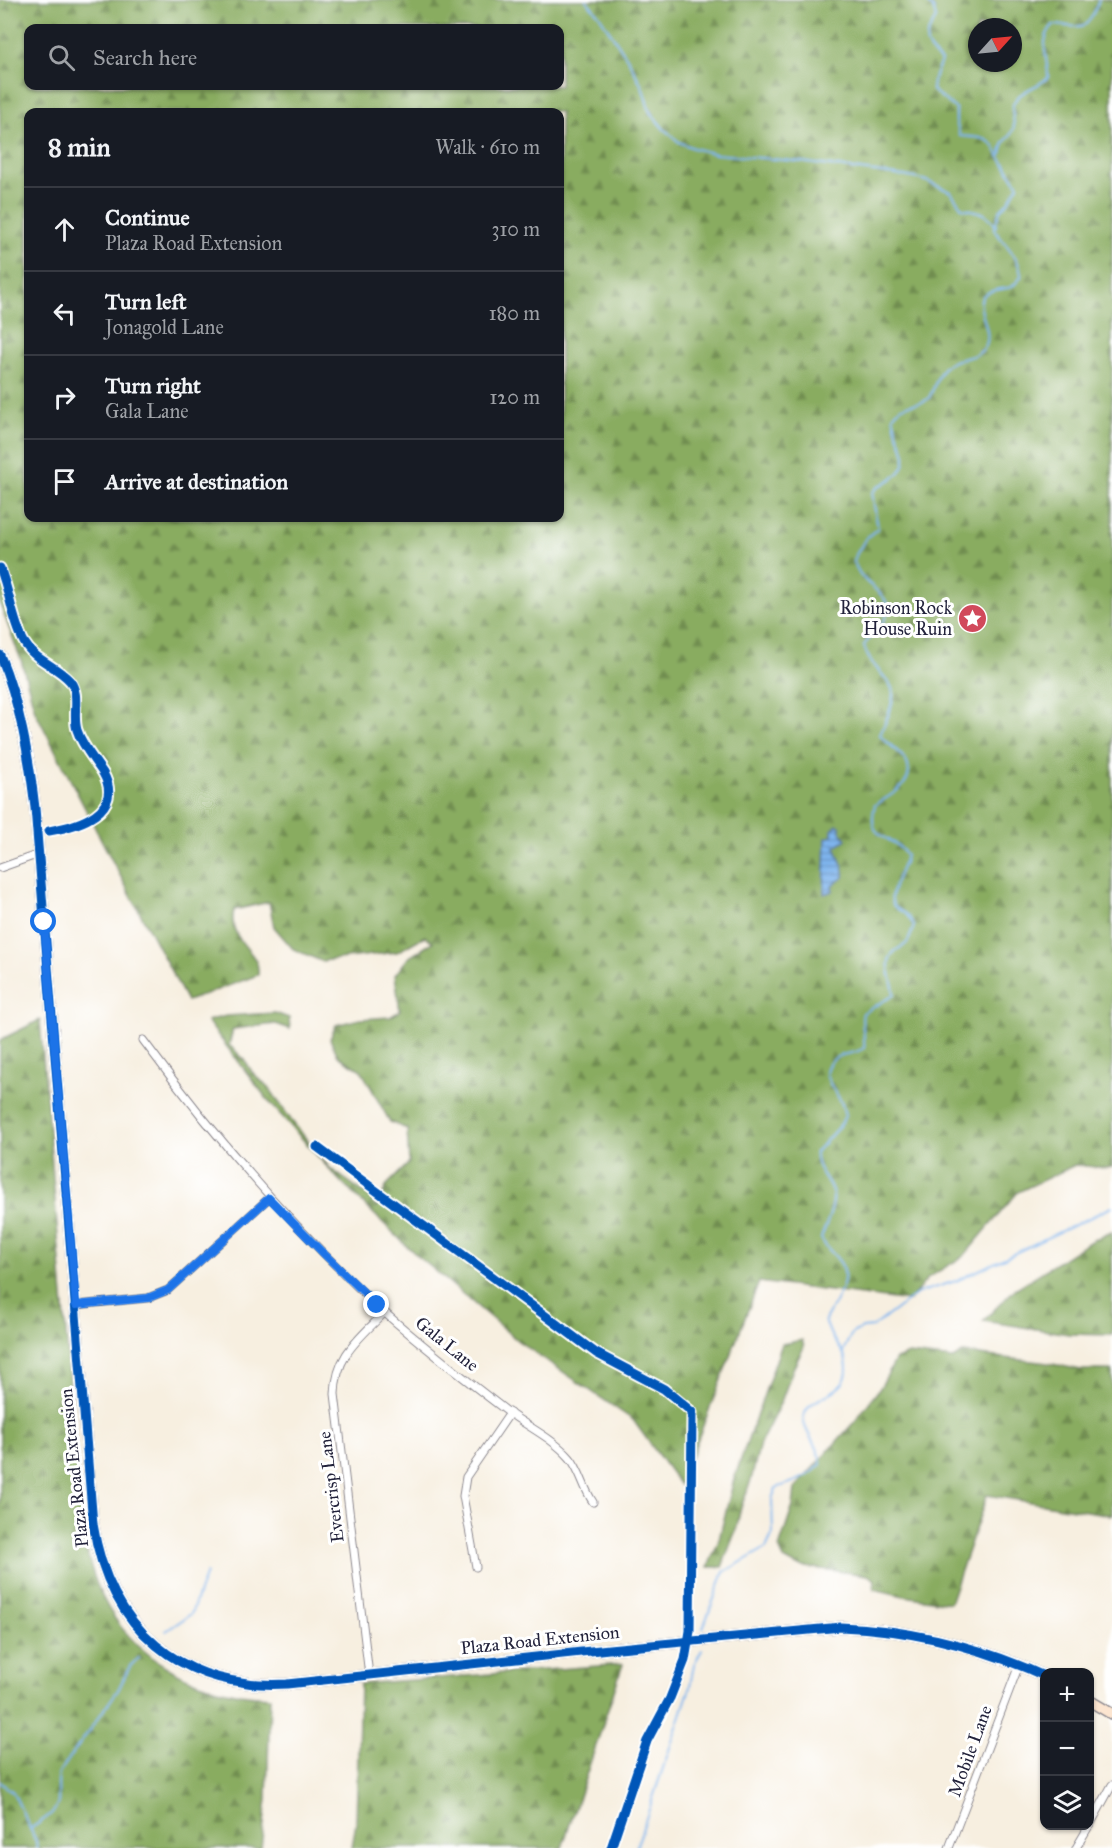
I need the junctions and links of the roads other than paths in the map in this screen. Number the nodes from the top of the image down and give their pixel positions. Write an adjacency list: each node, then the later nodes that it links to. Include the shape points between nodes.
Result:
1 (0, 655): 2 (street, Plaza Road Extension, via 17,704 29,761)
2 (39, 854): 3 (street); 6 (street, Plaza Road Extension)
3 (0, 868)
4 (143, 1040): 5 (street, Gala Lane, via 218,1139)
5 (269, 1198): 6 (street, via 168,1290 148,1298); 7 (street, Gala Lane)
6 (76, 1305): 13 (street, Plaza Road Extension, via 96,1545 108,1581 127,1614 171,1656 221,1679 270,1685)
7 (385, 1312): 8 (street, Gala Lane); 13 (street, Evercrisp Lane, via 349,1349 335,1380)
8 (510, 1413): 9 (street, Gala Lane, via 571,1459); 10 (street, via 466,1477 463,1496)
9 (592, 1502)
10 (476, 1567)
11 (1019, 1665): 12 (street, Plaza Road Extension); 13 (street, Plaza Road Extension, via 932,1637 841,1627); 19 (street, Mobile Lane)
12 (1040, 1674)
13 (369, 1675)
14 (1094, 1704): 15 (street)
15 (1112, 1714)
16 (1112, 1785): 17 (street)
17 (1094, 1816)
18 (1086, 1830): 20 (street)
19 (950, 1848)
20 (1076, 1848)

